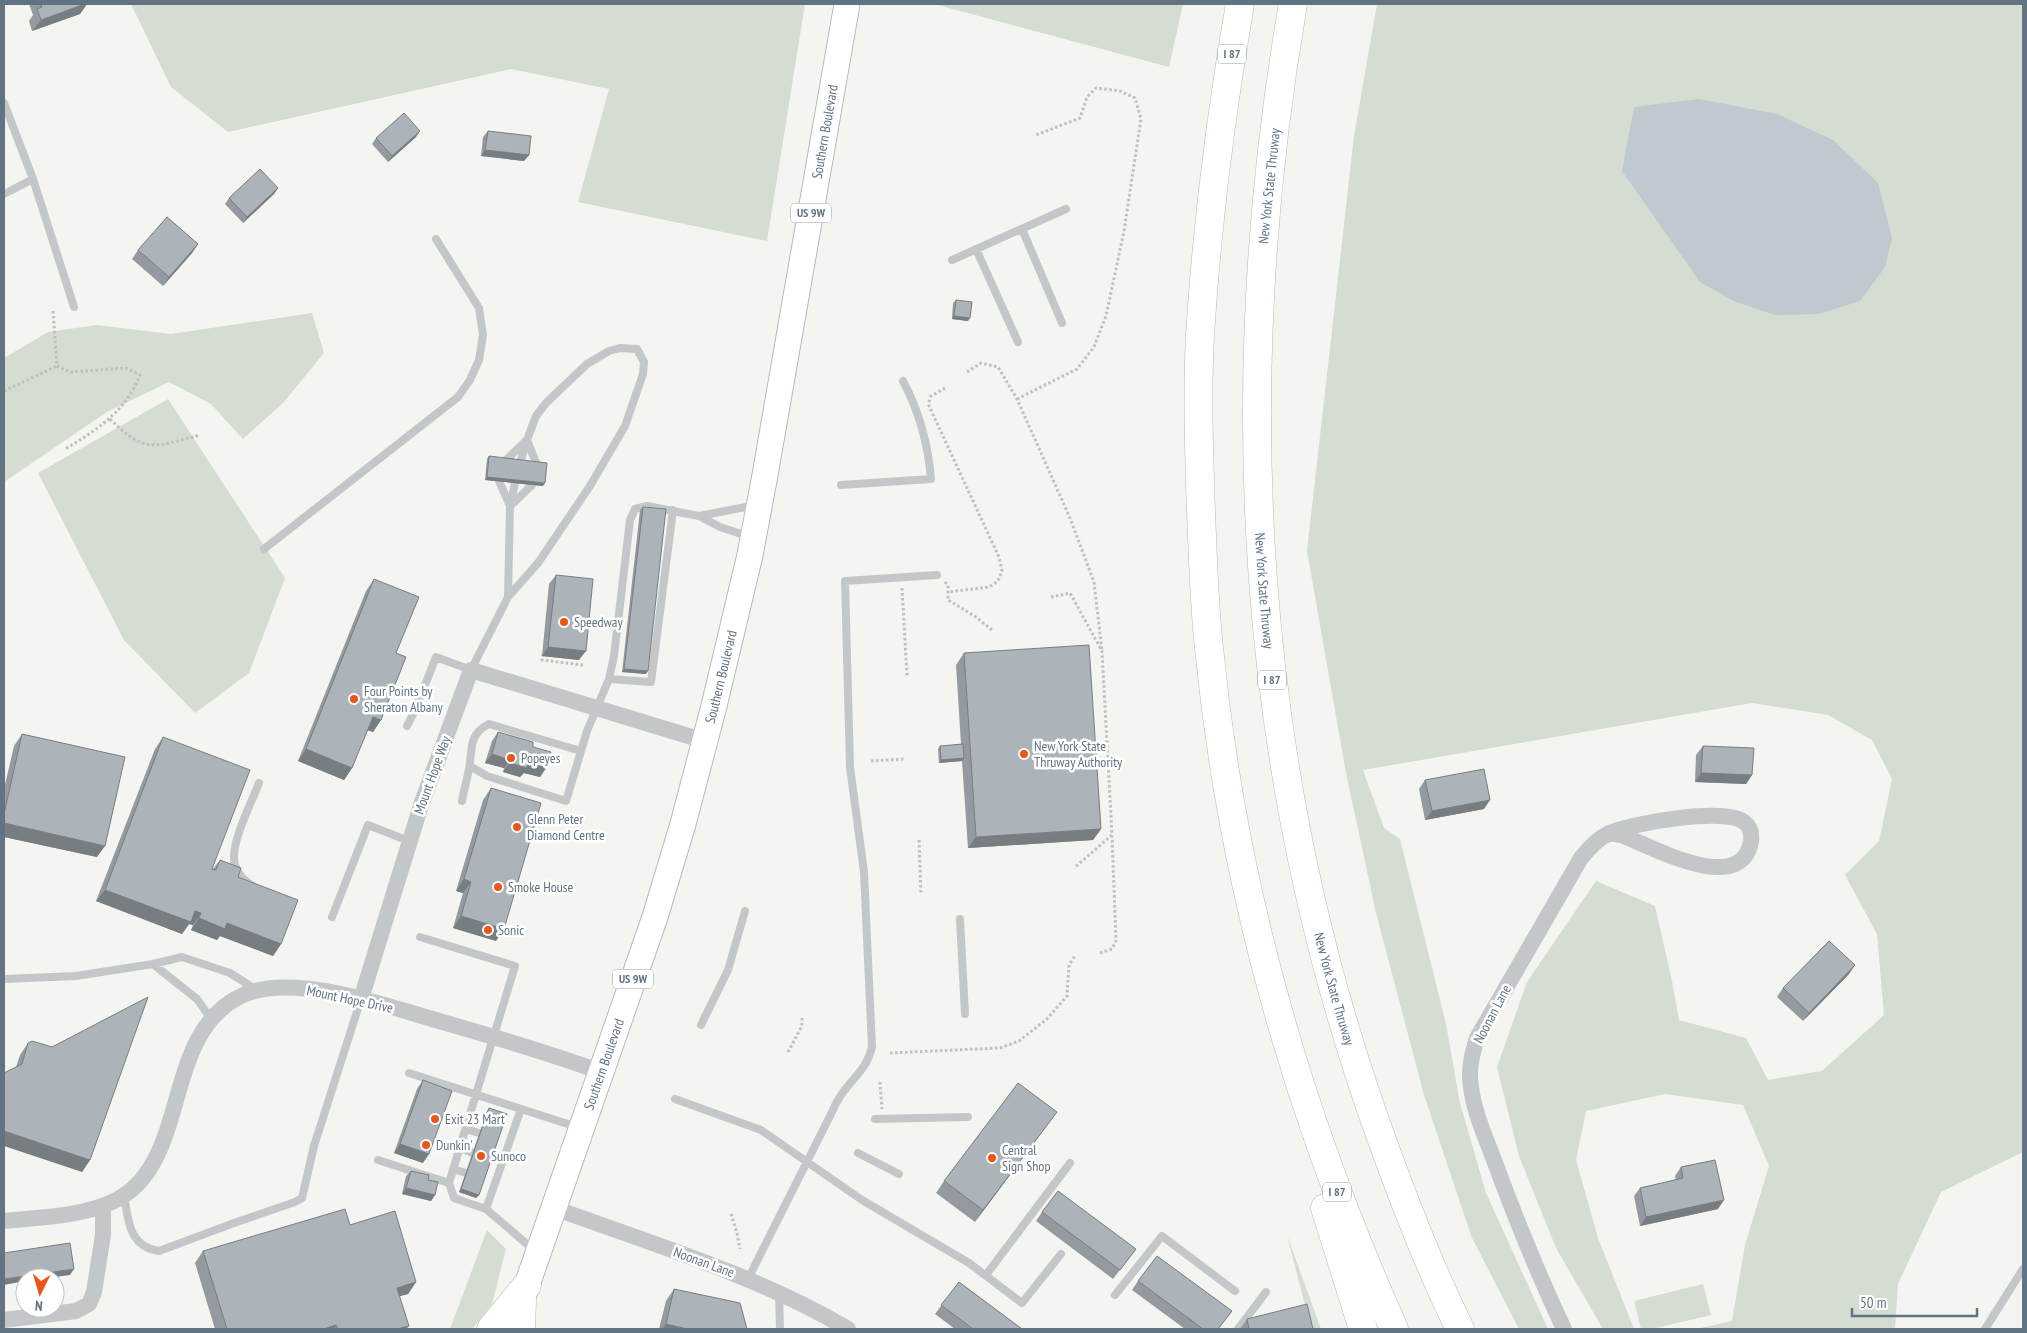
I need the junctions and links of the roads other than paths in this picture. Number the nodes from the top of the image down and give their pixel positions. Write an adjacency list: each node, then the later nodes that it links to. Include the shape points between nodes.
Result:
1 (847, 4): 24 (main road, Southern Boulevard / US 9W)
2 (1240, 4): 72 (highway, I 87, via 1212,202 1200,334 1198,425 1202,563 1209,648 1229,790 1244,874)
3 (1293, 4): 117 (highway, New York State Thruway / I 87, via 1270,163 1258,336 1258,514 1273,687 1301,852 1344,1030 1401,1194)
4 (4, 103): 5 (lane)
5 (33, 180): 6 (lane); 12 (lane)
6 (4, 194)
7 (1066, 209): 8 (lane)
8 (1022, 229): 10 (lane); 13 (lane)
9 (436, 240): 33 (lane, via 479,308 483,335 479,360 470,380 458,397)
10 (976, 249): 11 (lane); 14 (lane)
11 (952, 260)
12 (74, 307)
13 (1062, 323)
14 (1018, 342)
15 (903, 381): 23 (lane, via 926,434 932,479)
16 (527, 440): 17 (lane); 18 (lane); 19 (lane); 39 (lane, via 536,416 546,403 587,364 620,348 637,349 644,362 643,374 625,426 590,486 538,563)
17 (505, 461)
18 (520, 463)
19 (537, 465)
20 (499, 481): 25 (lane)
21 (515, 483): 25 (lane)
22 (532, 485): 25 (lane)
23 (841, 485)
24 (759, 505): 27 (lane); 30 (main road, Southern Boulevard / US 9W)
25 (510, 506): 39 (lane)
26 (673, 510): 27 (lane); 28 (lane, via 635,508); 49 (lane, via 665,532 650,659 651,682)
27 (699, 516): 30 (lane)
28 (629, 529): 29 (lane); 31 (lane)
29 (638, 529)
30 (753, 539): 52 (main road, Southern Boulevard / US 9W)
31 (627, 548): 32 (lane); 34 (lane)
32 (636, 548)
33 (264, 550)
34 (625, 566): 35 (lane); 37 (lane)
35 (634, 566)
36 (937, 575): 87 (lane, via 845,581 850,767 864,872 873,1040 866,1064 843,1092)
37 (623, 583): 38 (lane); 40 (lane)
38 (632, 584)
39 (508, 597): 48 (lane)
40 (620, 601): 41 (lane); 42 (lane)
41 (630, 602)
42 (618, 621): 43 (lane); 44 (lane)
43 (628, 621)
44 (616, 638): 45 (lane); 46 (lane)
45 (626, 639)
46 (614, 656): 47 (lane); 49 (lane)
47 (624, 656)
48 (471, 670): 50 (street); 51 (lane, via 436,657); 58 (street, Mount Hope Way)
49 (609, 679): 50 (lane)
50 (596, 709): 52 (street); 53 (lane)
51 (407, 726)
52 (705, 741): 73 (main road, Southern Boulevard / US 9W, via 664,886)
53 (581, 751): 54 (lane, via 489,724 480,730 473,742); 54 (lane, via 566,801 487,776)
54 (470, 766): 56 (lane)
55 (259, 783): 59 (lane, via 238,838 234,858 241,875)
56 (462, 801)
57 (1609, 833): 57 (street, Noonan Lane, via 1717,868 1739,862 1747,854 1752,835 1743,820 1719,816 1639,824); 118 (street, Noonan Lane, via 1581,858 1484,1024 1471,1059 1470,1085 1476,1111 1519,1225)
58 (409, 841): 61 (lane, via 368,826); 67 (street, Mount Hope Way)
59 (257, 888)
60 (746, 911): 70 (lane, via 728,970)
61 (332, 917)
62 (960, 919): 68 (lane)
63 (420, 937): 71 (lane, via 515,966)
64 (153, 964): 65 (lane, via 76,976); 66 (lane, via 182,957 230,973); 69 (lane, via 197,999)
65 (5, 981)
66 (258, 990): 67 (street, Mount Hope Drive, via 310,989); 69 (street, Mount Hope Drive, via 232,1001)
67 (361, 999): 71 (street, Mount Hope Drive); 93 (lane, via 314,1146 302,1198 159,1250 148,1249 138,1243 127,1216)
68 (965, 1014)
69 (210, 1019): 93 (street, Mount Hope Drive, via 191,1055 159,1150 145,1175)
70 (701, 1025)
71 (494, 1037): 73 (street, Mount Hope Drive); 75 (lane)
72 (1289, 1052): 115 (highway, via 1283,1073); 116 (highway, I 87, via 1346,1215)
73 (601, 1072): 81 (main road, Southern Boulevard / US 9W)
74 (409, 1073): 75 (lane)
75 (476, 1094): 77 (lane); 80 (lane)
76 (675, 1099): 87 (lane, via 761,1130)
77 (521, 1109): 81 (lane); 96 (lane, via 499,1162)
78 (968, 1117): 79 (lane)
79 (878, 1119)
80 (466, 1128): 82 (lane); 83 (lane)
81 (581, 1129): 95 (main road, Southern Boulevard / US 9W)
82 (479, 1133)
83 (460, 1148): 84 (lane); 89 (lane)
84 (473, 1152)
85 (858, 1153): 91 (lane)
86 (378, 1160): 92 (lane)
87 (807, 1161): 101 (lane, via 862,1200); 102 (lane)
88 (1070, 1163): 101 (lane)
89 (453, 1169): 90 (lane); 92 (lane)
90 (466, 1173)
91 (899, 1174)
92 (449, 1183): 96 (lane, via 454,1198)
93 (124, 1195): 94 (street, Mount Hope Drive)
94 (103, 1206): 97 (street, Mount Hope Drive); 108 (street, via 104,1235 89,1304 76,1311)
95 (554, 1208): 98 (main road, Southern Boulevard / US 9W); 102 (street, Noonan Lane)
96 (486, 1209): 98 (lane)
97 (4, 1221)
98 (538, 1254): 105 (main road, Southern Boulevard / US 9W)
99 (1061, 1254): 101 (lane, via 1022,1303)
100 (2023, 1269): 119 (lane)
101 (986, 1275)
102 (748, 1279): 106 (street, Noonan Lane)
103 (1235, 1291): 107 (lane, via 1162,1236)
104 (1266, 1292): 114 (lane)
105 (525, 1293): 109 (highway); 110 (main road, Southern Boulevard / US 9W); 111 (highway)
106 (780, 1293): 112 (lane); 113 (street, Noonan Lane)
107 (1115, 1295)
108 (4, 1320)
109 (491, 1329)
110 (512, 1329)
111 (520, 1329)
112 (780, 1329)
113 (848, 1329)
114 (1238, 1329)
115 (1363, 1329)
116 (1394, 1329)
117 (1460, 1329)
118 (1564, 1329)
119 (1985, 1329)

